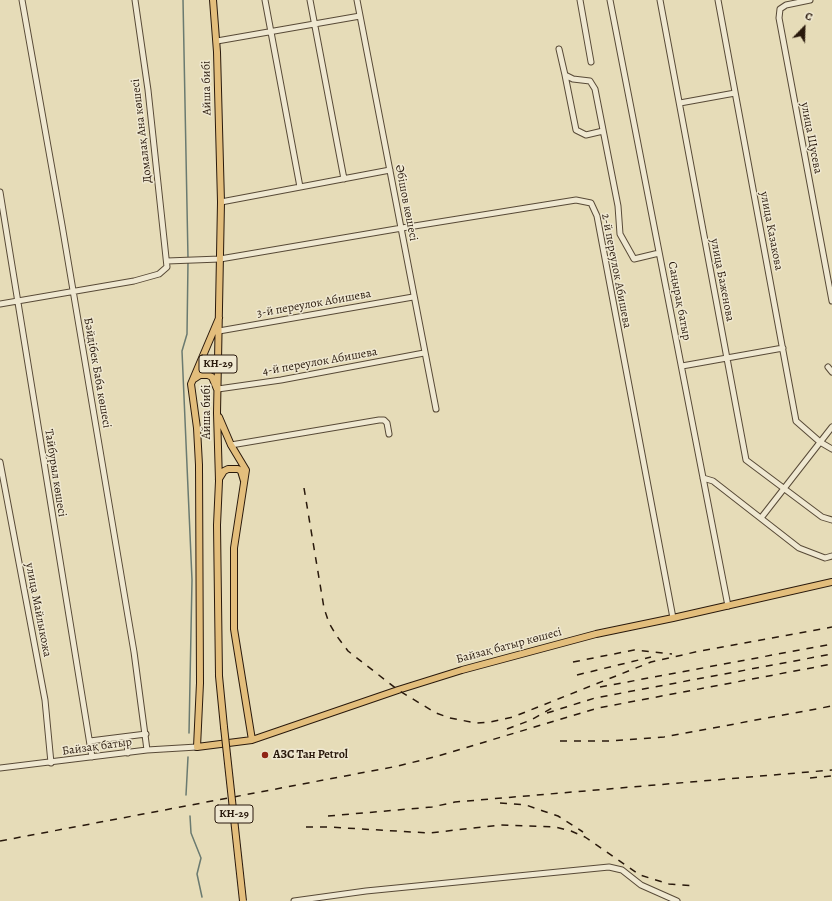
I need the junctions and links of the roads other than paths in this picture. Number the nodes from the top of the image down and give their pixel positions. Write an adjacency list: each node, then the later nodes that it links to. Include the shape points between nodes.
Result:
1 (22, 0): 31 (street, Бәйдібек Баба көшесі)
2 (135, 0): 30 (street, Домалақ Ана көшесі)
3 (213, 0): 15 (main road, Айша бибі / КН-29)
4 (265, 0): 14 (street)
5 (310, 0): 13 (street)
6 (357, 0): 12 (street, Әбішов көшесі)
7 (580, 0): 17 (street)
8 (610, 0): 28 (street, Саңырақ батыр)
9 (660, 0): 20 (street, улица Баженова)
10 (718, 0): 19 (street, улица Казакова)
11 (810, 0): 34 (street, улица Щусева, via 786,5 780,9 779,18)
12 (360, 16): 13 (street); 22 (street, Әбішов көшесі)
13 (315, 25): 14 (street); 23 (street)
14 (271, 32): 15 (street); 24 (street)
15 (217, 41): 26 (main road, Айша бибі / КН-29)
16 (559, 49): 18 (street)
17 (591, 62)
18 (565, 75): 21 (street, via 573,79 590,81 594,85); 21 (street, via 576,130 586,135)
19 (735, 93): 20 (street); 38 (street, улица Казакова)
20 (680, 103): 40 (street, улица Баженова)
21 (603, 131): 28 (street, via 618,206 620,234 634,259)
22 (390, 170): 23 (street); 27 (street, Әбішов көшесі)
23 (344, 179): 24 (street)
24 (300, 187): 26 (street)
25 (0, 192): 33 (street, Тайбурыл көшесі)
26 (220, 202): 29 (main road, Айша бибі / КН-29)
27 (402, 228): 29 (street, 2-й переулок Абишева); 32 (street, Әбішов көшесі); 61 (street, 2-й переулок Абишева, via 576,200 591,203 597,216)
28 (659, 252): 41 (street, Саңырақ батыр)
29 (220, 259): 30 (street, 2-й переулок Абишева); 36 (main road, Айша бибі / КН-29)
30 (167, 261): 31 (street, via 168,267 159,274)
31 (73, 292): 33 (street); 62 (street, Бәйдібек Баба көшесі)
32 (413, 297): 37 (street, 3-й переулок Абишева); 39 (street, Әбішов көшесі)
33 (18, 301): 35 (street); 65 (street, Тайбурыл көшесі)
34 (832, 301)
35 (0, 304)
36 (219, 318): 37 (main road, Айша бибі / КН-29); 42 (main road)
37 (219, 331): 43 (main road, Айша бибі / КН-29)
38 (783, 348): 40 (street); 48 (street, улица Казакова, via 796,421)
39 (424, 353): 43 (street, 4-й переулок Абишева); 44 (street, Әбішов көшесі)
40 (727, 357): 41 (street); 54 (street, улица Баженова, via 746,460)
41 (682, 366): 52 (street, Саңырақ батыр)
42 (191, 384): 43 (main road, via 196,377 208,375 212,377); 66 (main road, via 199,465)
43 (218, 391): 45 (main road, Айша бибі / КН-29)
44 (436, 410)
45 (217, 414): 49 (main road); 53 (main road, Айша бибі / КН-29)
46 (832, 427): 48 (street)
47 (389, 434): 49 (street, via 387,423 379,420)
48 (820, 442): 50 (street, улица Казакова); 54 (street)
49 (231, 445): 55 (main road, via 246,470)
50 (832, 449)
51 (0, 462): 70 (street, улица Майлыкожа, via 45,700)
52 (703, 478): 56 (street, via 713,481); 60 (street, Саңырақ батыр)
53 (219, 481): 55 (main road, via 224,471 238,468 243,477); 72 (main road, Айша бибі / КН-29, bridge, via 219,676)
54 (784, 488): 56 (street); 57 (street, улица Баженова, via 822,517)
55 (244, 489): 64 (main road, via 234,548 234,629)
56 (762, 518): 58 (street, via 799,548 825,558)
57 (832, 520)
58 (832, 556)
59 (832, 582): 60 (main road, Байзақ батыр көшесі)
60 (728, 606): 61 (main road, Байзақ батыр көшесі)
61 (673, 618): 64 (main road, Байзақ батыр көшесі, via 596,634 462,670)
62 (146, 734): 63 (street); 67 (street, Бәйдібек Баба көшесі)
63 (126, 737): 65 (street); 68 (street)
64 (252, 740): 66 (main road, Байзақ батыр көшесі)
65 (90, 741): 69 (street, Тайбурыл көшесі)
66 (197, 747): 67 (street, Байзақ батыр)
67 (148, 750): 68 (street, Байзақ батыр)
68 (128, 753): 69 (street, Байзақ батыр)
69 (92, 757): 70 (street, Байзақ батыр)
70 (50, 763): 71 (street, Байзақ батыр)
71 (0, 768)
72 (243, 901)
73 (294, 901): 74 (street, via 366,891 609,867 622,870 641,885)
74 (677, 901)

